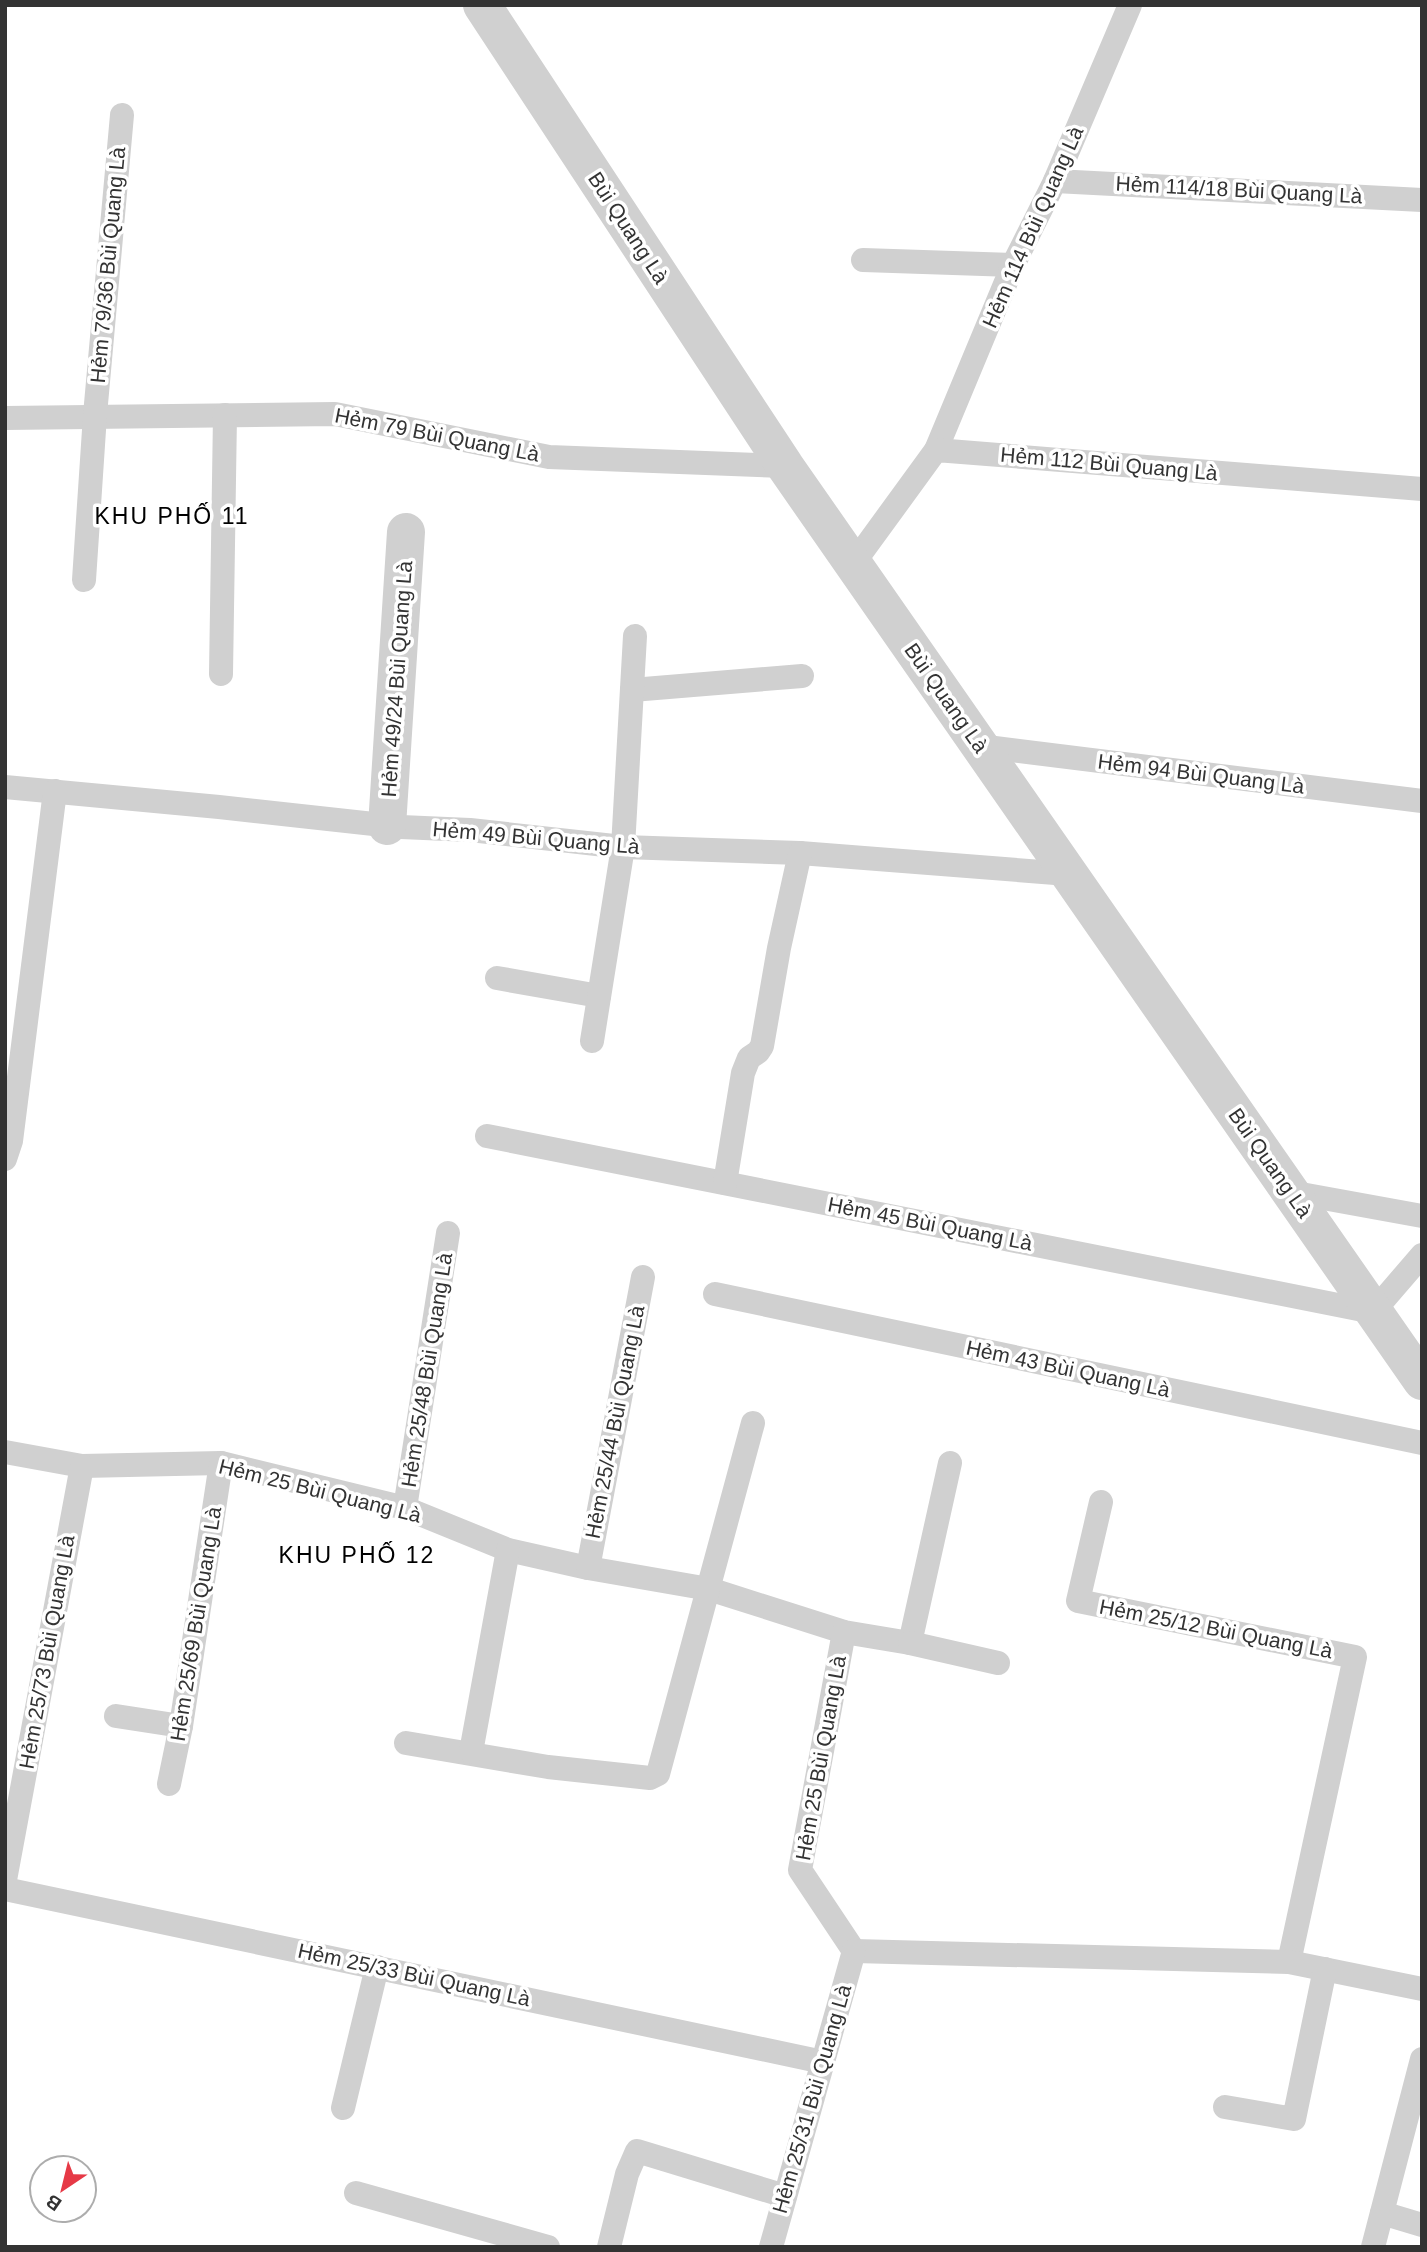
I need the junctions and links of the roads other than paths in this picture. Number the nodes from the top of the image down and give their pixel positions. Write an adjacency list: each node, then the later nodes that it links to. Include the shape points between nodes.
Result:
1 (482, 5): 12 (street, Bùi Quang Là)
2 (1130, 5): 4 (lane, Hẻm 114 Bùi Quang Là)
3 (122, 116): 8 (lane, Hẻm 79/36 Bùi Quang Là)
4 (1055, 181): 5 (lane, Hẻm 114/18 Bùi Quang Là); 7 (lane, Hẻm 114 Bùi Quang Là)
5 (1422, 200)
6 (863, 260): 7 (lane)
7 (1013, 265): 11 (lane, Hẻm 114 Bùi Quang Là)
8 (94, 415): 9 (lane, Hẻm 79 Bùi Quang Là); 10 (lane, Hẻm 79 Bùi Quang Là); 16 (lane, Hẻm 79/36 Bùi Quang Là)
9 (225, 415): 12 (lane, Hẻm 79 Bùi Quang Là, via 335,414 549,457); 18 (lane)
10 (5, 418)
11 (936, 450): 13 (lane, Hẻm 112 Bùi Quang Là); 15 (lane)
12 (785, 466): 15 (street, Bùi Quang Là)
13 (1422, 489)
14 (406, 532): 25 (street, Hẻm 49/24 Bùi Quang Là)
15 (853, 564): 21 (street, Bùi Quang Là)
16 (84, 580)
17 (635, 636): 20 (lane)
18 (220, 674)
19 (802, 676): 20 (lane)
20 (632, 690): 26 (lane)
21 (979, 746): 24 (lane, Hẻm 94 Bùi Quang Là); 28 (street, Bùi Quang Là)
22 (5, 787): 23 (lane, Hẻm 49 Bùi Quang Là)
23 (55, 791): 25 (lane, Hẻm 49 Bùi Quang Là); 33 (lane)
24 (1422, 801)
25 (387, 826): 26 (lane, Hẻm 49 Bùi Quang Là)
26 (623, 847): 27 (lane, Hẻm 49 Bùi Quang Là); 30 (lane)
27 (800, 853): 28 (lane, Hẻm 49 Bùi Quang Là); 34 (lane, via 762,1046 749,1058 743,1073)
28 (1069, 874): 35 (street, Bùi Quang Là)
29 (497, 978): 30 (lane)
30 (599, 996): 31 (lane)
31 (592, 1041)
32 (488, 1136): 34 (lane, Hẻm 45 Bùi Quang Là)
33 (8, 1150)
34 (725, 1183): 41 (lane, Hẻm 45 Bùi Quang Là)
35 (1290, 1192): 36 (lane); 41 (street, Bùi Quang Là)
36 (1422, 1216)
37 (448, 1233): 50 (lane, Hẻm 25/48 Bùi Quang Là)
38 (1422, 1255): 41 (lane)
39 (643, 1277): 52 (lane, Hẻm 25/44 Bùi Quang Là)
40 (715, 1294): 44 (lane, Hẻm 43 Bùi Quang Là)
41 (1373, 1311): 42 (street, Bùi Quang Là)
42 (1422, 1381)
43 (753, 1423): 53 (lane)
44 (1422, 1444)
45 (5, 1452): 48 (lane, Hẻm 25 Bùi Quang Là)
46 (950, 1462): 55 (lane)
47 (221, 1463): 48 (lane, Hẻm 25 Bùi Quang Là); 50 (lane, Hẻm 25 Bùi Quang Là); 58 (lane, Hẻm 25/69 Bùi Quang Là)
48 (82, 1466): 62 (lane, Hẻm 25/73 Bùi Quang Là)
49 (1101, 1502): 65 (lane, Hẻm 25/12 Bùi Quang Là, via 1078,1601 1355,1657)
50 (405, 1508): 51 (lane, Hẻm 25 Bùi Quang Là)
51 (508, 1550): 52 (lane, Hẻm 25 Bùi Quang Là); 60 (lane)
52 (588, 1568): 53 (lane, Hẻm 25 Bùi Quang Là)
53 (709, 1589): 54 (lane, Hẻm 25 Bùi Quang Là); 60 (lane, via 658,1774 650,1778 548,1768)
54 (844, 1632): 55 (lane); 64 (lane, Hẻm 25 Bùi Quang Là, via 800,1870)
55 (910, 1643): 56 (lane)
56 (998, 1663)
57 (116, 1716): 58 (lane)
58 (181, 1726): 61 (lane, Hẻm 25/69 Bùi Quang Là)
59 (407, 1742): 60 (lane)
60 (471, 1752)
61 (169, 1784)
62 (5, 1880)
63 (5, 1889): 66 (lane, Hẻm 25/33 Bùi Quang Là)
64 (854, 1951): 65 (lane); 70 (lane, Hẻm 25/31 Bùi Quang Là)
65 (1289, 1962): 67 (lane)
66 (377, 1967): 70 (lane, Hẻm 25/33 Bùi Quang Là); 72 (lane)
67 (1325, 1969): 68 (lane); 71 (lane, via 1294,2119)
68 (1422, 1989)
69 (1422, 2059): 75 (lane)
70 (822, 2062): 74 (lane, Hẻm 25/31 Bùi Quang Là)
71 (1225, 2107)
72 (343, 2108)
73 (356, 2193): 77 (lane)
74 (785, 2196): 78 (lane, via 637,2151); 79 (lane, Hẻm 25/31 Bùi Quang Là)
75 (1381, 2213): 76 (lane); 80 (lane)
76 (1422, 2225)
77 (548, 2247)
78 (609, 2247)
79 (771, 2247)
80 (1373, 2247)

